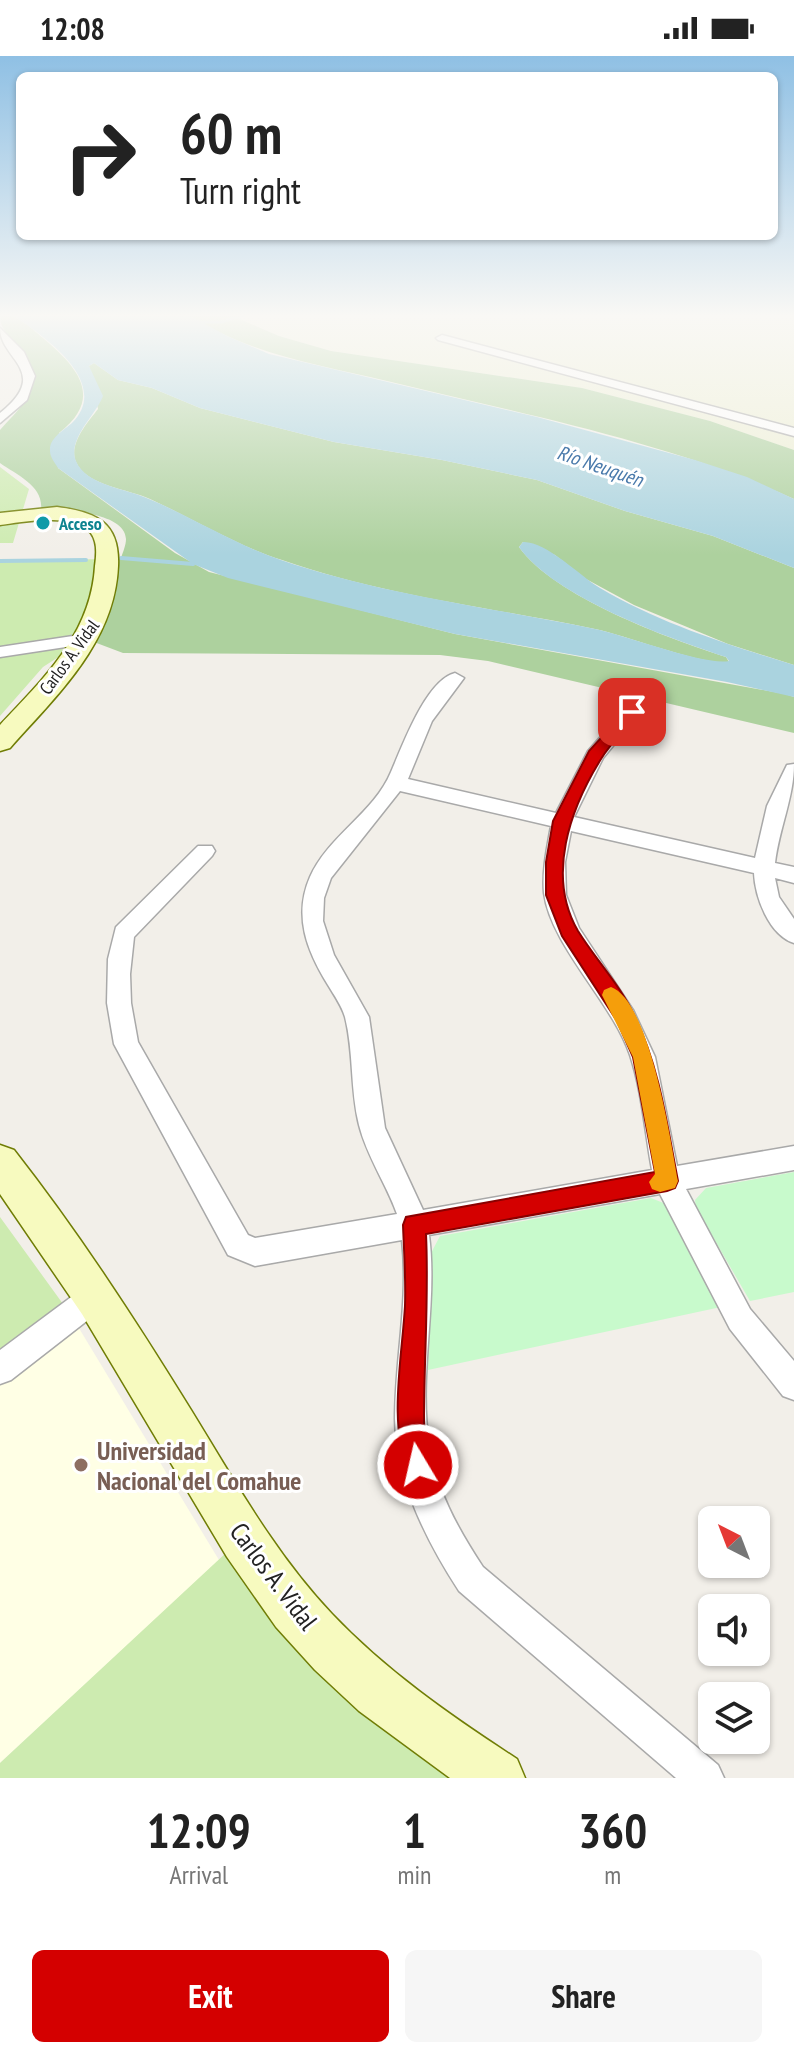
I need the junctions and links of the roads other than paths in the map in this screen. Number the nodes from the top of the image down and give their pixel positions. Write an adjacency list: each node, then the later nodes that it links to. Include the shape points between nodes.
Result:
1 (26, 394): 3 (street)
2 (653, 394): 4 (street)
3 (0, 419)
4 (794, 432)
5 (0, 519): 7 (street, via 56,514 84,518 105,536)
6 (0, 529): 7 (street, via 76,530 96,541)
7 (107, 559): 8 (street, Carlos A. Vidal, via 102,608)
8 (86, 639): 9 (street); 12 (street, Carlos A. Vidal)
9 (0, 652)
10 (455, 678): 14 (street, via 428,709)
11 (632, 712): 15 (street, via 595,755)
12 (0, 742)
13 (794, 770): 17 (street, via 780,792)
14 (395, 783): 15 (street); 23 (street, via 331,857 312,914 321,951 357,1017 371,1126)
15 (562, 821): 17 (street); 22 (street, via 555,862 559,913 625,1017 643,1057)
16 (205, 851): 23 (street, via 124,933 120,1022 126,1044 231,1234 238,1245 255,1252)
17 (762, 867): 18 (street); 19 (street, via 775,911)
18 (794, 875)
19 (794, 934)
20 (794, 1158): 22 (street)
21 (0, 1163): 24 (street, Carlos A. Vidal)
22 (667, 1181): 23 (street); 26 (street, via 740,1319)
23 (414, 1225): 28 (street, via 417,1302 411,1424 432,1510 450,1548 471,1579)
24 (96, 1296): 25 (street); 27 (street, Carlos A. Vidal, via 242,1538 289,1603 347,1665)
25 (0, 1369)
26 (794, 1385)
27 (498, 1778)
28 (705, 1778)

